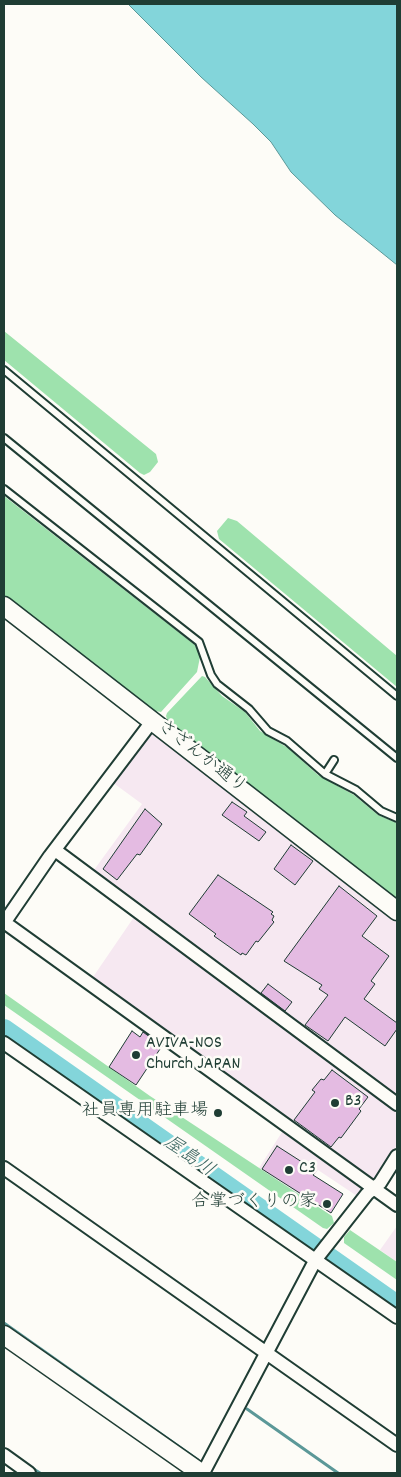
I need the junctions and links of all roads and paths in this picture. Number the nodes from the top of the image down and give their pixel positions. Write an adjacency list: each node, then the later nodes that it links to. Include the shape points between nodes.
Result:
1 (4, 370): 5 (lane)
2 (4, 438): 7 (lane)
3 (4, 489): 9 (lane, via 199,642 217,684 264,727 287,741)
4 (4, 606): 6 (street, さざんか通り)
5 (397, 696)
6 (153, 720): 11 (street); 12 (street, さざんか通り)
7 (397, 758)
8 (334, 760): 9 (lane)
9 (324, 774): 10 (lane, via 356,790)
10 (397, 818)
11 (56, 850): 13 (street); 15 (street)
12 (397, 911)
13 (4, 923): 18 (street)
14 (4, 1043): 20 (street)
15 (397, 1104)
16 (397, 1156): 18 (street, via 380,1183)
17 (4, 1168): 23 (street)
18 (373, 1188): 19 (street); 20 (street)
19 (397, 1205)
20 (317, 1258): 21 (street); 23 (street)
21 (397, 1317)
22 (4, 1335): 27 (street)
23 (266, 1353): 24 (street); 27 (street)
24 (397, 1445)
25 (4, 1455): 26 (street)
26 (29, 1473)
27 (202, 1473)

